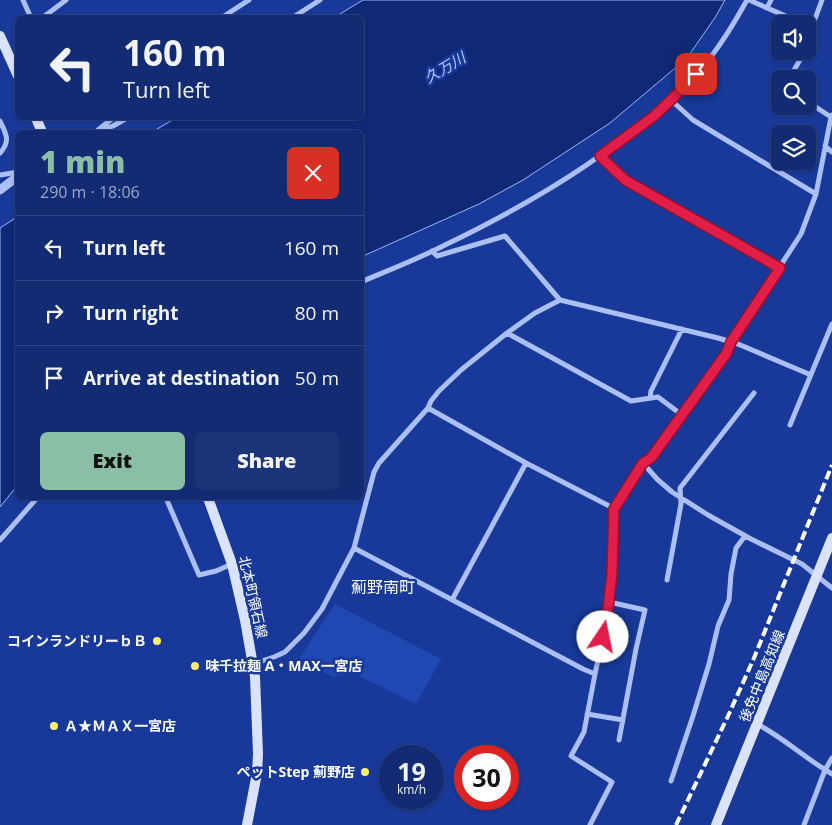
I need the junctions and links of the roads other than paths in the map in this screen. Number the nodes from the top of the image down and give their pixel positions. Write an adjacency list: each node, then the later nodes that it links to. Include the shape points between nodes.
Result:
1 (23, 0): 9 (street)
2 (66, 0): 10 (street)
3 (249, 0): 11 (street)
4 (320, 0): 12 (street)
5 (748, 0): 8 (street); 17 (street, via 711,56)
6 (771, 0): 8 (street)
7 (822, 0): 14 (street)
8 (766, 8): 13 (street)
9 (30, 15)
10 (46, 15)
11 (226, 15)
12 (297, 15)
13 (783, 15)
14 (815, 15)
15 (0, 36): 16 (main road)
16 (15, 69)
17 (671, 100): 28 (street); 33 (street, via 693,120)
18 (816, 106): 19 (street)
19 (832, 115): 25 (street)
20 (111, 120): 23 (street)
21 (124, 120): 24 (street)
22 (0, 121): 27 (street, via 7,141)
23 (98, 130)
24 (102, 130)
25 (825, 146): 26 (street); 33 (street)
26 (832, 152)
27 (0, 153)
28 (600, 156): 34 (street, via 525,204); 35 (street, via 625,180)
29 (15, 173): 30 (street)
30 (0, 176)
31 (15, 178): 32 (street)
32 (0, 190)
33 (816, 194): 35 (street, via 801,234)
34 (432, 251): 36 (street); 37 (street, via 437,256 505,236)
35 (780, 268): 41 (street)
36 (364, 281)
37 (560, 300): 39 (street); 40 (street)
38 (832, 324): 42 (street)
39 (682, 329): 41 (street); 44 (street)
40 (507, 333): 44 (street, via 631,401); 45 (street, via 444,386)
41 (731, 342): 42 (street); 46 (street, via 726,354)
42 (811, 375): 47 (street)
43 (754, 393): 50 (street, via 680,488)
44 (650, 398): 46 (street, via 658,397)
45 (428, 408): 48 (street); 58 (street, via 379,462)
46 (682, 415): 49 (street, via 651,458)
47 (790, 425)
48 (526, 462): 54 (street); 63 (street)
49 (643, 463): 50 (street, via 664,486); 54 (street)
50 (680, 496): 55 (street); 61 (street)
51 (35, 500): 57 (street)
52 (167, 500): 59 (street, via 199,576)
53 (209, 500): 59 (main road, 北本町領石線)
54 (614, 509): 64 (street)
55 (745, 536): 60 (street, via 802,564); 74 (street, via 736,548 729,600 718,626)
56 (832, 538): 60 (main road, 後免中島高知線)
57 (0, 540)
58 (354, 548): 63 (street); 65 (street, via 322,609 304,633 286,652)
59 (232, 564): 65 (main road, 北本町領石線)
60 (817, 576): 62 (street); 69 (main road, 後免中島高知線)
61 (667, 580)
62 (832, 588)
63 (452, 600): 66 (street)
64 (609, 602): 66 (street); 68 (street, via 646,610)
65 (253, 664): 75 (main road, 北本町領石線, via 258,754)
66 (595, 674): 67 (street)
67 (587, 714): 68 (street); 76 (street, via 584,732 571,756 612,782)
68 (623, 720): 70 (street)
69 (757, 724): 72 (street); 77 (main road, 後免中島高知線)
70 (619, 740)
71 (832, 758): 72 (street)
72 (825, 770): 73 (street); 78 (street)
73 (832, 774)
74 (671, 781)
75 (247, 825)
76 (590, 825)
77 (716, 825)
78 (804, 825)

